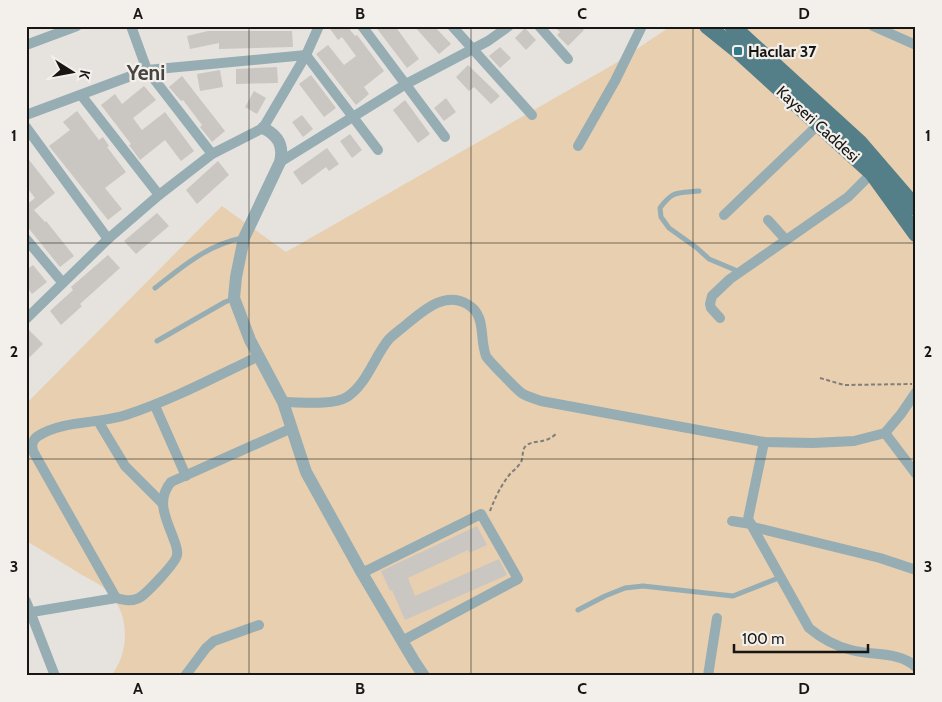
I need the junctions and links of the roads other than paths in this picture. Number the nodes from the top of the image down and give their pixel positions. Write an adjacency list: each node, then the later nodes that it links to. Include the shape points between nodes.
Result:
1 (77, 26): 12 (street)
2 (131, 26): 17 (street)
3 (320, 26): 15 (street)
4 (362, 26): 18 (street)
5 (452, 26): 14 (street)
6 (509, 26): 14 (street)
7 (539, 26): 16 (street)
8 (642, 26): 27 (street)
9 (707, 26): 23 (main road, Kayseri Caddesi)
10 (732, 26): 34 (main road, Kayseri Caddesi, via 860,143)
11 (873, 26): 13 (street)
12 (26, 45)
13 (916, 45)
14 (472, 49): 18 (street); 21 (street)
15 (306, 55): 17 (street); 22 (street); 25 (street)
16 (568, 59)
17 (147, 70): 19 (street); 29 (street)
18 (406, 84): 22 (street); 26 (street)
19 (81, 95): 20 (street); 33 (street)
20 (26, 115)
21 (532, 116)
22 (354, 117): 28 (street); 30 (street)
23 (819, 124): 31 (main road, Kayseri Caddesi); 35 (street)
24 (26, 127): 40 (street)
25 (263, 128): 29 (street); 30 (street, via 271,131 281,145)
26 (445, 137)
27 (578, 146)
28 (378, 150)
29 (212, 154): 33 (street)
30 (280, 162): 38 (street)
31 (872, 173): 37 (main road, Kayseri Caddesi); 41 (street, via 848,198)
32 (699, 191): 42 (lane, via 675,193 668,197 660,208 661,217 669,228 709,260)
33 (159, 195): 40 (street)
34 (916, 208)
35 (724, 215)
36 (768, 220): 41 (street)
37 (916, 234)
38 (244, 238): 44 (lane, via 205,251); 45 (street)
39 (26, 239): 43 (street)
40 (108, 239): 43 (street)
41 (786, 240): 42 (street)
42 (740, 272): 46 (street, via 710,300 711,308)
43 (62, 282): 47 (street)
44 (155, 288)
45 (234, 298): 48 (lane); 49 (street)
46 (720, 318)
47 (26, 319)
48 (157, 341)
49 (259, 356): 51 (street); 52 (street)
50 (916, 392): 55 (street)
51 (283, 402): 54 (street); 56 (street, via 337,402 347,397 356,390 389,338 428,307 438,302 459,301 473,308 478,315 486,357 522,393 541,402)
52 (155, 406): 53 (street); 58 (street)
53 (98, 421): 59 (street, via 125,466); 65 (street, via 67,425 39,435 33,441 32,449)
54 (292, 428): 58 (street); 63 (street, via 306,472)
55 (885, 432): 56 (street, via 854,441); 57 (street)
56 (764, 442): 61 (street, via 748,519)
57 (916, 474)
58 (186, 476): 59 (street, via 166,488)
59 (162, 503): 65 (street, via 177,548 174,563 140,598 125,601)
60 (732, 521): 61 (street)
61 (752, 526): 62 (street); 64 (street)
62 (916, 570)
63 (362, 573): 71 (street); 71 (street, via 481,514 518,579)
64 (781, 577): 67 (lane, via 733,596 643,586 625,588); 72 (street, via 809,628 821,638 851,650 900,658)
65 (116, 598): 68 (street)
66 (26, 601): 68 (street)
67 (578, 610)
68 (29, 613): 73 (street)
69 (717, 618): 76 (street)
70 (259, 626): 74 (street, via 214,641)
71 (402, 641): 75 (street)
72 (916, 667)
73 (55, 676)
74 (185, 676)
75 (424, 676)
76 (708, 676)

